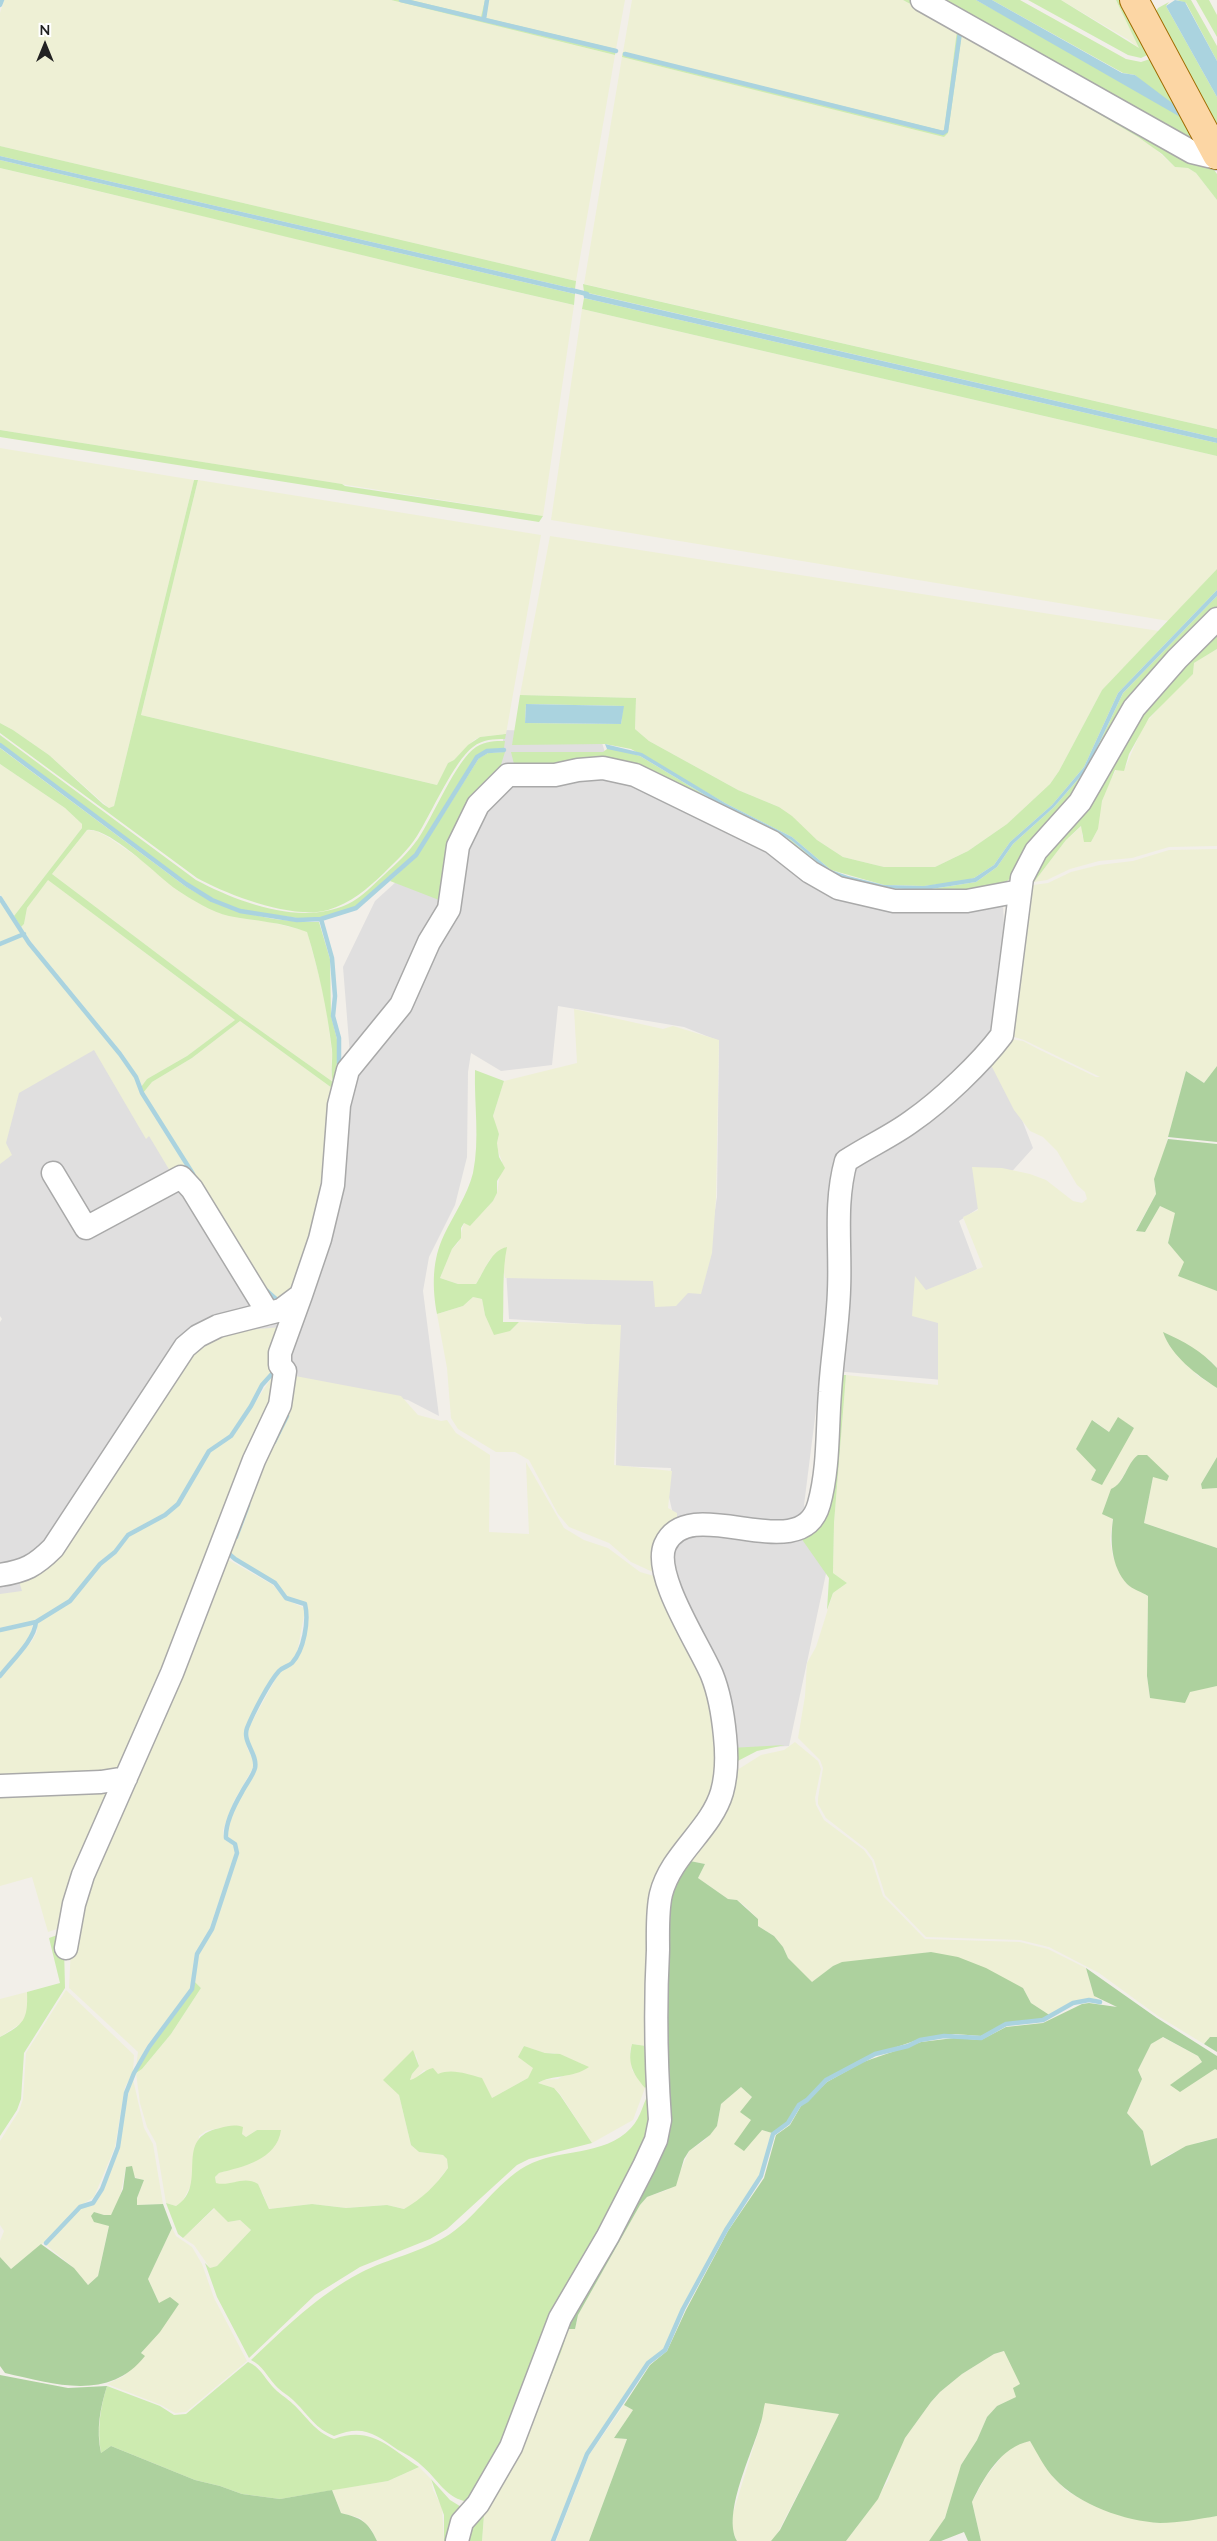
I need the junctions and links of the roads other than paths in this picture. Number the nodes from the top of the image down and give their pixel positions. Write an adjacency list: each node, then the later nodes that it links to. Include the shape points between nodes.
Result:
1 (922, 0): 3 (street, via 1192,152)
2 (1134, 0): 3 (main road)
3 (1215, 152)
4 (1217, 619): 5 (street, via 1177,658 1134,708 1080,802 1036,852 1022,878)
5 (1020, 890): 7 (street, via 967,901 894,901 838,888 810,872 772,842 635,775 603,768 555,774 508,774 478,805 458,846 449,909 420,960 401,1004 348,1070 339,1105 333,1185 320,1239); 13 (street, via 1002,1035 966,1074 912,1121 846,1161 839,1186 840,1291 826,1462 818,1508 811,1522 795,1531 685,1526 665,1544 662,1556 665,1576 711,1674 723,1708 726,1770 722,1795 670,1871 661,1894 656,1983 660,2120 656,2140 608,2236 560,2318 511,2447 478,2504 462,2522)
6 (53, 1173): 8 (street, via 86,1228 180,1177 192,1190)
7 (301, 1295): 8 (street, via 281,1310); 10 (street, via 280,1353 280,1365 285,1371 280,1405 254,1460 176,1664)
8 (268, 1313): 9 (street, via 218,1326 185,1347 53,1548 37,1563 20,1572)
9 (0, 1575)
10 (126, 1778): 11 (street); 12 (street, via 83,1875)
11 (0, 1786)
12 (66, 1948)
13 (457, 2541)

